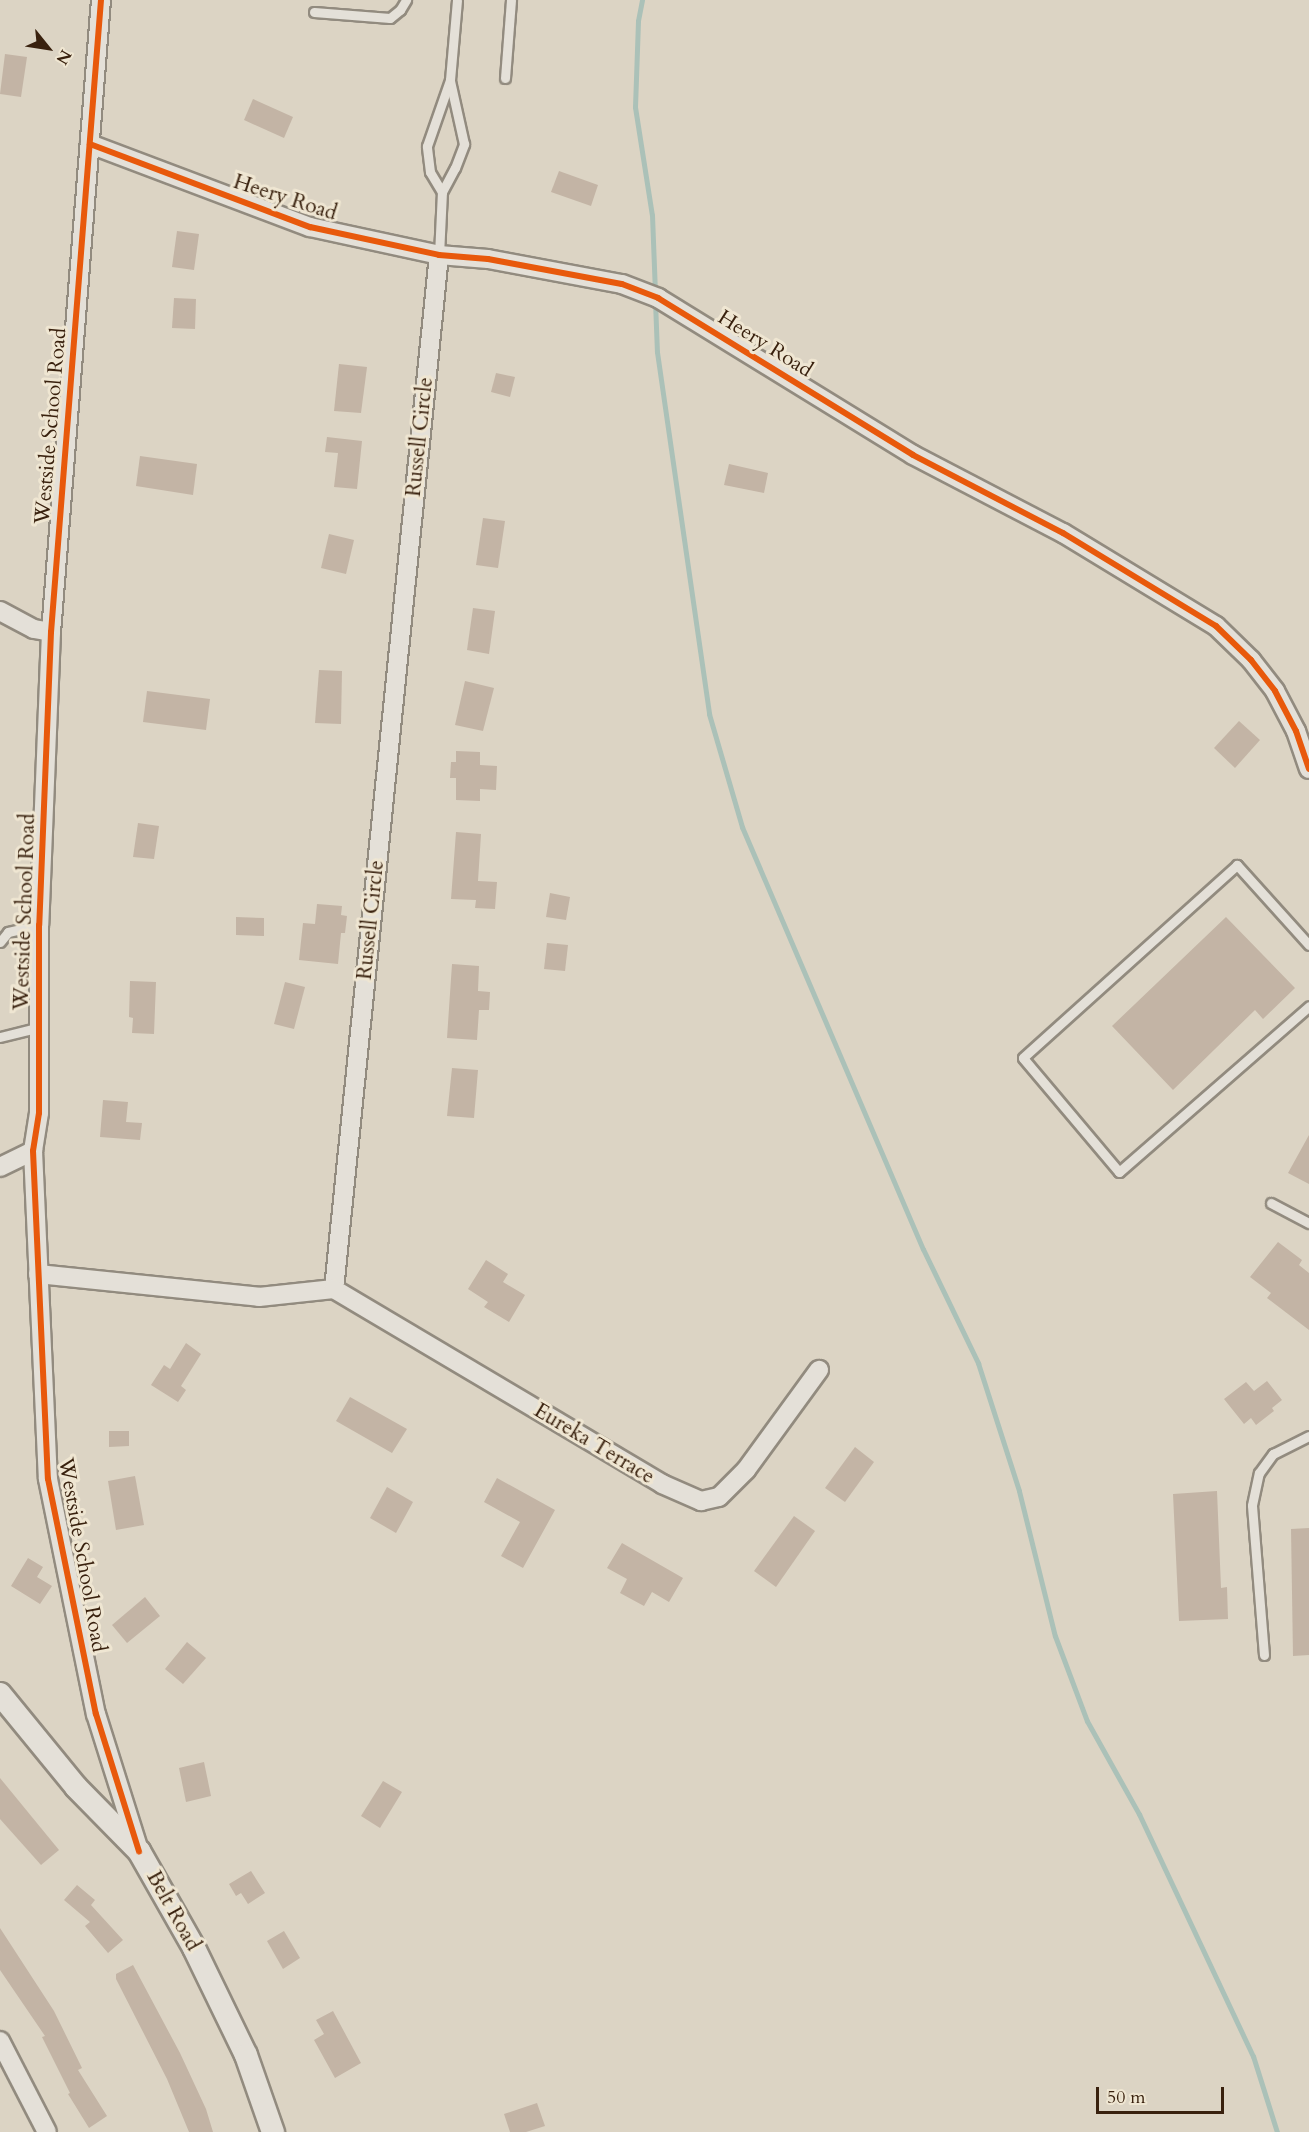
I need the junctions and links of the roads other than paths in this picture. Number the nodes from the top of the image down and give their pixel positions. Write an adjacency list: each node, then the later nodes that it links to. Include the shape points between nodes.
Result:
1 (101, 0): 8 (street, Westside School Road)
2 (406, 0): 5 (lane, via 390,18)
3 (457, 0): 7 (lane)
4 (511, 0): 6 (lane)
5 (314, 12)
6 (505, 78)
7 (450, 80): 9 (lane, via 464,144); 9 (lane, via 427,146 430,172)
8 (90, 144): 10 (street, Heery Road, via 310,227); 12 (street, Westside School Road)
9 (442, 192): 10 (lane)
10 (439, 255): 13 (street, Heery Road, via 488,259 622,284 658,298 913,455 1063,532 1216,626 1251,660 1275,691 1296,731); 25 (street, Russell Circle)
11 (0, 611): 12 (street)
12 (51, 632): 14 (street, Westside School Road)
13 (1309, 769)
14 (39, 925): 15 (lane, via 8,932); 18 (street, Westside School Road)
15 (0, 942)
16 (1309, 945): 17 (lane, via 1237,865 1023,1058 1119,1172)
17 (1309, 1006)
18 (37, 1028): 19 (lane); 20 (street, Westside School Road, via 39,1113)
19 (0, 1037)
20 (33, 1151): 21 (street); 24 (street, Westside School Road)
21 (0, 1167)
22 (1271, 1203): 23 (lane)
23 (1309, 1223)
24 (38, 1274): 25 (street, via 260,1297); 30 (street, Westside School Road, via 48,1479 96,1714)
25 (334, 1289): 26 (street, Eureka Terrace, via 662,1484 701,1501 719,1497 746,1470)
26 (819, 1370)
27 (1309, 1436): 28 (lane, via 1273,1454 1259,1473 1252,1505)
28 (1264, 1655)
29 (0, 1694): 30 (street, Belt Road, via 76,1787)
30 (139, 1851): 33 (street, Belt Road, via 194,1948 246,2055)
31 (0, 2041): 32 (street)
32 (47, 2132)
33 (273, 2132)

